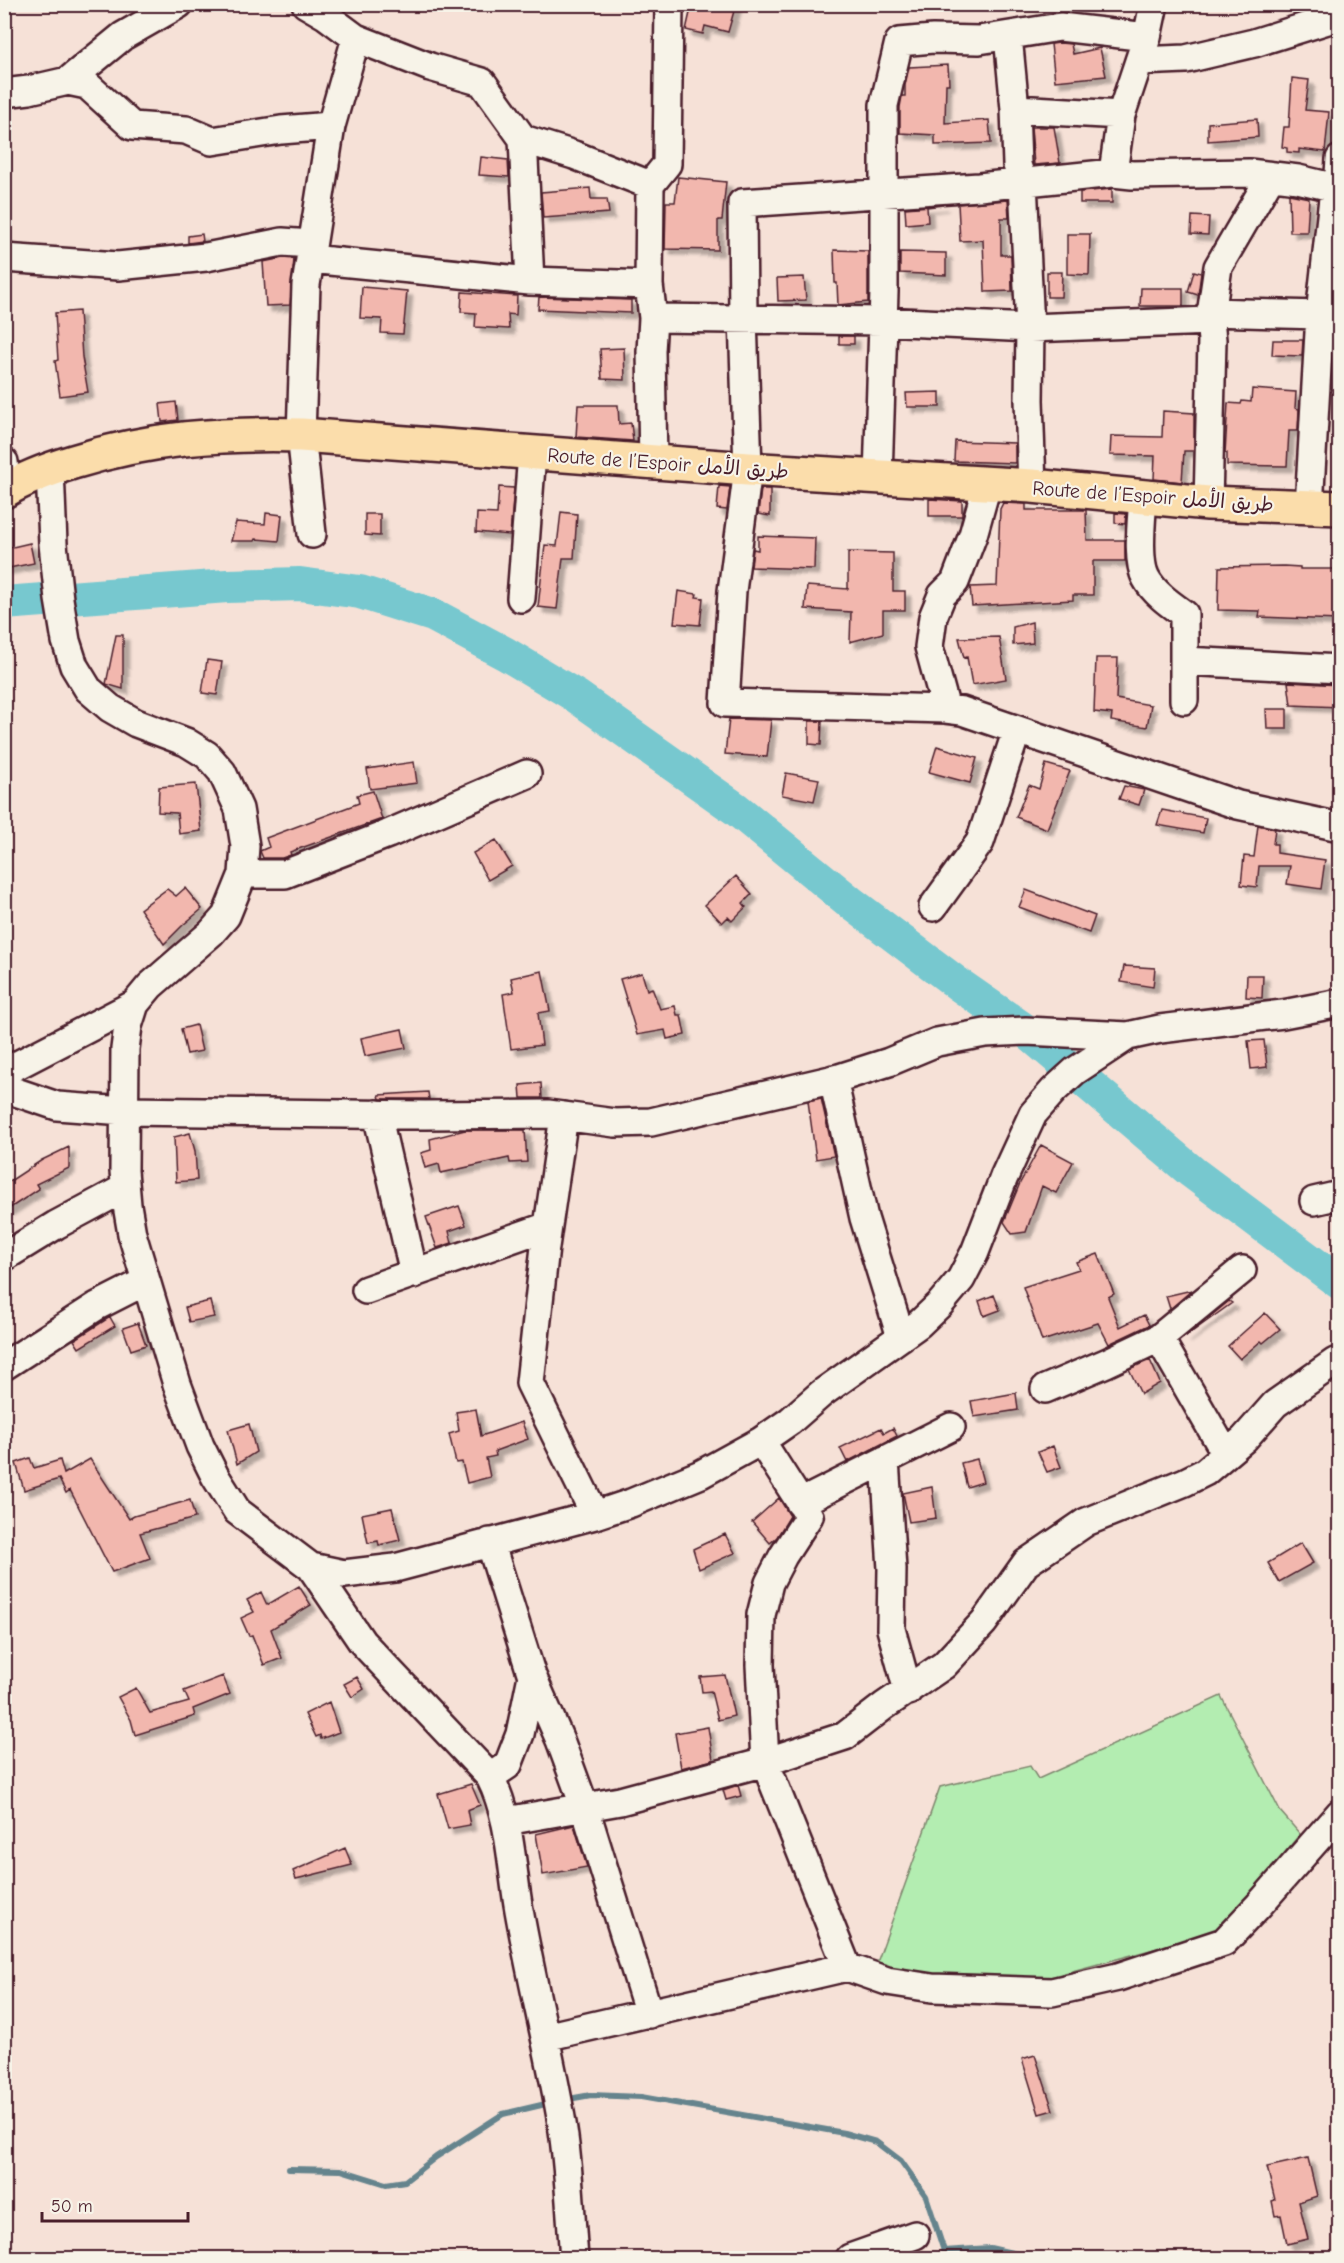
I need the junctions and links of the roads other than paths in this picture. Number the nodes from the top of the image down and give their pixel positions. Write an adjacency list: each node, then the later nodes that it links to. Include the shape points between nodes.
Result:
1 (178, 4): 9 (street, via 123,36)
2 (306, 4): 7 (street)
3 (669, 4): 19 (street, via 667,164)
4 (1154, 4): 8 (street)
5 (1340, 16): 8 (street, via 1186,59)
6 (1008, 36): 8 (street, via 1060,27); 11 (street); 21 (street, via 899,42 884,105)
7 (356, 38): 13 (street); 14 (street, via 482,82)
8 (1143, 49): 12 (street)
9 (68, 81): 10 (street); 13 (street, via 87,85 132,126 186,130 212,141)
10 (4, 93)
11 (1015, 109): 12 (street); 18 (street, via 1017,165)
12 (1120, 115): 16 (street)
13 (331, 126): 22 (street)
14 (523, 139): 19 (street); 24 (street)
15 (1340, 159): 20 (street)
16 (1113, 173): 17 (street); 18 (street)
17 (1271, 176): 20 (street); 27 (street, via 1218,267)
18 (1023, 182): 21 (street); 31 (street)
19 (650, 185): 25 (street)
20 (1337, 189): 26 (street)
21 (885, 194): 29 (street, via 742,203); 30 (street)
22 (311, 252): 23 (street, via 282,242 206,257 118,266); 24 (street); 32 (street, via 306,285)
23 (4, 258)
24 (530, 281): 25 (street)
25 (649, 285): 28 (street)
26 (1320, 315): 27 (street); 43 (street)
27 (1210, 316): 31 (street); 42 (street)
28 (653, 318): 29 (street); 34 (street)
29 (743, 318): 30 (street); 36 (street)
30 (882, 321): 31 (street); 37 (street)
31 (1030, 328): 40 (street)
32 (301, 435): 33 (highway, Route de l’Espoir طريق الأمل); 35 (highway, Route de l’Espoir طريق الأمل, via 168,439 113,449); 44 (street)
33 (532, 453): 34 (highway, Route de l’Espoir طريق الأمل); 45 (street)
34 (653, 463): 36 (highway, Route de l’Espoir طريق الأمل)
35 (50, 469): 38 (highway, Route de l’Espoir طريق الأمل); 53 (street, via 59,599 74,666 88,689 110,708 136,723 186,742 207,755 222,771 239,810 245,846)
36 (748, 469): 37 (highway, Route de l’Espoir طريق الأمل); 49 (street, via 732,591 725,703)
37 (878, 477): 39 (highway, Route de l’Espoir طريق الأمل)
38 (5, 481)
39 (987, 485): 40 (highway, Route de l’Espoir طريق الأمل); 49 (street, via 955,582 942,596 933,617 929,647)
40 (1032, 486): 41 (highway, Route de l’Espoir طريق الأمل)
41 (1143, 497): 42 (highway, Route de l’Espoir طريق الأمل); 46 (street, via 1145,578 1184,614)
42 (1208, 503): 43 (highway, Route de l’Espoir طريق الأمل)
43 (1324, 507)
44 (312, 534)
45 (521, 598)
46 (1184, 662): 47 (street); 48 (street)
47 (1340, 669)
48 (1184, 700)
49 (946, 709): 50 (street)
50 (1017, 730): 52 (street, via 1238,805); 54 (street, via 980,842)
51 (527, 774): 53 (street, via 285,874)
52 (1340, 827)
53 (243, 874): 56 (street, via 226,916)
54 (933, 907)
55 (1340, 1003): 57 (street)
56 (135, 1004): 58 (street); 61 (street, via 125,1049)
57 (1128, 1036): 59 (street, via 985,1033 937,1042 890,1062); 71 (street, via 1075,1071 1033,1114 961,1279 940,1304)
58 (4, 1072)
59 (833, 1079): 63 (street, via 651,1122 615,1123); 71 (street, via 864,1218)
60 (4, 1088): 61 (street, via 57,1106)
61 (124, 1111): 62 (street); 64 (street)
62 (377, 1114): 63 (street); 68 (street)
63 (564, 1116): 65 (street)
64 (125, 1188): 66 (street); 69 (street, via 132,1234)
65 (548, 1226): 68 (street); 81 (street, via 531,1383)
66 (4, 1257)
67 (1242, 1270): 72 (street)
68 (414, 1274): 70 (street)
69 (146, 1281): 74 (street, via 97,1306); 83 (street, via 185,1406 215,1476 237,1511)
70 (366, 1290)
71 (901, 1337): 77 (street)
72 (1159, 1338): 75 (street); 78 (street)
73 (1335, 1362): 78 (street, via 1275,1404)
74 (4, 1366)
75 (1046, 1389)
76 (951, 1427): 79 (street)
77 (761, 1441): 80 (street); 81 (street, via 701,1474)
78 (1226, 1454): 85 (street, via 1205,1472 1185,1482 1086,1522 1026,1563 984,1622 944,1665)
79 (885, 1460): 80 (street); 85 (street, via 892,1569 891,1629)
80 (800, 1503): 86 (street, via 809,1516 769,1583 761,1615)
81 (595, 1515): 82 (street)
82 (490, 1542): 83 (street, via 370,1572 344,1574); 84 (street)
83 (312, 1567): 87 (street, via 362,1642)
84 (532, 1676): 87 (street, via 520,1734 508,1765); 88 (street)
85 (908, 1691): 86 (street, via 845,1736)
86 (765, 1762): 88 (street); 91 (street)
87 (490, 1777): 90 (street)
88 (585, 1808): 90 (street); 92 (street)
89 (1340, 1813): 91 (street, via 1224,1942 1118,1977 1052,1992 980,1990 887,1981)
90 (506, 1821): 93 (street, via 519,1910)
91 (847, 1967): 92 (street)
92 (649, 2014): 93 (street)
93 (545, 2037): 95 (street, via 568,2173)
94 (915, 2235): 96 (street)
95 (573, 2259)
96 (850, 2259)

